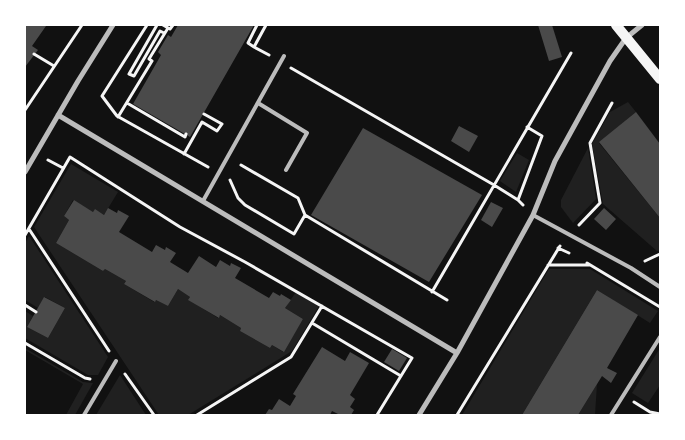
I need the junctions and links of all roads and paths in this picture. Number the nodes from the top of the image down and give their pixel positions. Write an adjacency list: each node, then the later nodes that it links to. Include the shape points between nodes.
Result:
1 (82, 25): 21 (path)
2 (113, 25): 28 (street)
3 (147, 25): 29 (path, via 102,96)
4 (157, 25): 12 (path, via 129,74 134,76 160,30)
5 (163, 25): 11 (path)
6 (173, 25): 11 (path)
7 (257, 25): 14 (path, via 248,43)
8 (266, 25): 14 (path)
9 (616, 25): 13 (main road)
10 (642, 25): 13 (street)
11 (168, 28): 12 (path)
12 (164, 33): 18 (path, via 149,59)
13 (626, 38): 22 (main road); 43 (street, via 555,161)
14 (254, 47): 19 (path)
15 (571, 53): 30 (path)
16 (34, 54): 21 (path)
17 (284, 56): 19 (lane)
18 (152, 61): 20 (path); 25 (path)
19 (281, 62): 23 (lane); 39 (path)
20 (156, 63)
21 (54, 66): 26 (path)
22 (660, 78)
23 (258, 103): 35 (lane, via 307,133); 38 (lane)
24 (612, 103): 46 (path, via 590,143 600,203)
25 (127, 104): 29 (path); 31 (path, via 185,137)
26 (25, 110)
27 (204, 114): 32 (path, via 222,124 218,131 202,122)
28 (58, 115): 36 (street); 41 (street)
29 (118, 117): 32 (path)
30 (527, 127): 39 (path); 40 (path, via 542,136)
31 (186, 134)
32 (184, 154): 38 (path)
33 (47, 160): 34 (path)
34 (63, 168): 44 (path); 56 (path, via 70,157 180,227)
35 (286, 170)
36 (25, 172)
37 (236, 172): 42 (path, via 242,164 298,198)
38 (219, 173): 41 (lane); 42 (path, via 232,180 233,190 245,205 294,234)
39 (494, 185): 40 (path); 53 (path)
40 (518, 200): 43 (path)
41 (203, 201): 62 (street)
42 (305, 215): 53 (path)
43 (533, 215): 46 (lane); 62 (street)
44 (28, 228): 45 (path); 63 (path)
45 (25, 235)
46 (570, 235): 47 (path); 52 (lane)
47 (558, 248): 48 (path); 51 (path)
48 (571, 254)
49 (584, 261): 50 (path)
50 (590, 265): 51 (path); 57 (path)
51 (547, 266): 74 (path)
52 (660, 287)
53 (432, 292): 54 (path)
54 (447, 300)
55 (25, 305): 58 (path)
56 (322, 306): 59 (path); 64 (path, via 412,358)
57 (660, 307)
58 (36, 312)
59 (312, 323): 64 (path); 71 (path, via 291,357)
60 (660, 337): 66 (lane)
61 (25, 343): 65 (path, via 85,378)
62 (456, 353): 73 (street)
63 (116, 361): 65 (lane); 70 (path)
64 (401, 376): 72 (path)
65 (104, 380): 69 (lane)
66 (623, 396): 67 (path); 75 (lane)
67 (649, 414): 68 (path)
68 (660, 414)
69 (84, 415)
70 (154, 415)
71 (197, 415)
72 (378, 415)
73 (419, 415)
74 (456, 415)
75 (611, 415)

